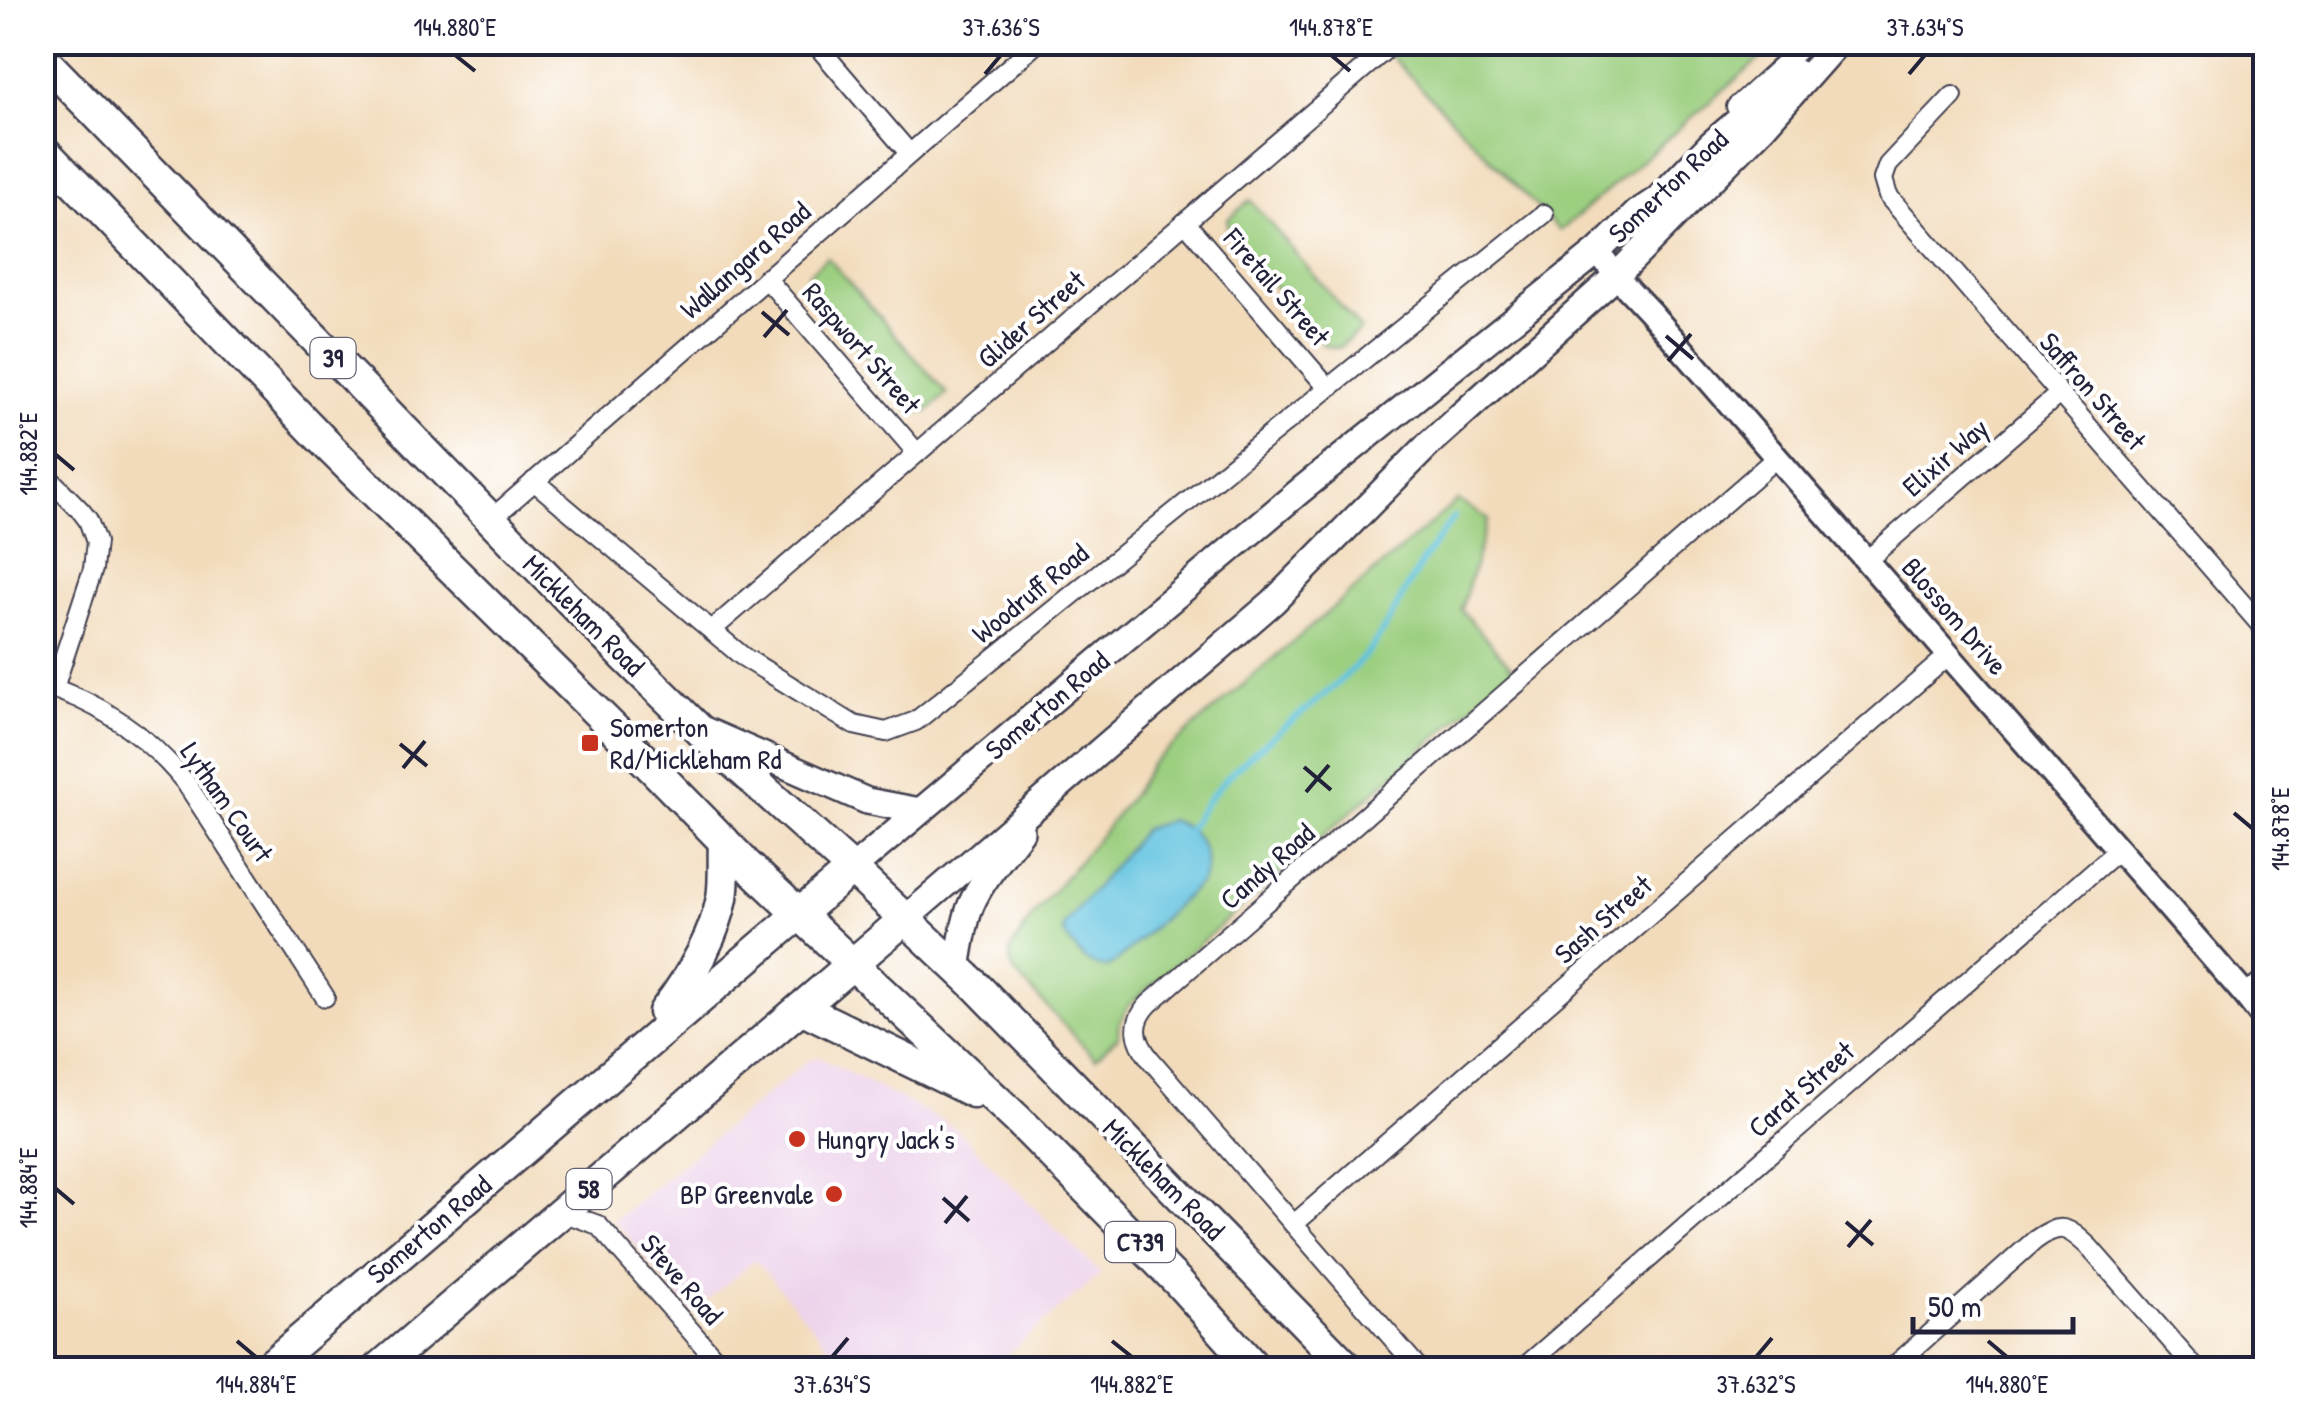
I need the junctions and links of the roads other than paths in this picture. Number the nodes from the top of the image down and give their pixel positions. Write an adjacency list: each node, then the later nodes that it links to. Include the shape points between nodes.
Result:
1 (814, 42): 11 (street)
2 (1038, 42): 11 (street, Wallangara Road)
3 (1807, 42): 9 (street, via 1722,120)
4 (1830, 42): 9 (main road, Somerton Road)
5 (1838, 42): 15 (main road, Somerton Road / 58)
6 (1385, 50): 13 (street, Glider Street)
7 (42, 58): 23 (main road, Mickleham Road / 39)
8 (1953, 96): 18 (street, Saffron Street, via 1888,166 1884,185)
9 (1711, 144): 14 (main road, Somerton Road)
10 (42, 149): 32 (main road, 39)
11 (909, 154): 16 (street, Wallangara Road)
12 (1544, 214): 17 (street, Woodruff Road)
13 (1185, 222): 17 (street, Firetail Street); 19 (street, Glider Street)
14 (1598, 252): 15 (street, Blossom Drive); 31 (main road, Somerton Road, via 1301,490)
15 (1616, 276): 20 (street, Blossom Drive); 30 (main road, Somerton Road / 58, via 1429,444 1245,627)
16 (766, 278): 19 (street, Raspwort Street); 22 (street, Wallangara Road)
17 (1328, 388): 25 (street, Woodruff Road, via 916,721 886,732 854,725 742,656)
18 (2059, 394): 24 (street, Elixir Way); 26 (street, Saffron Street)
19 (916, 454): 25 (street, Glider Street)
20 (1776, 457): 24 (street, Blossom Drive); 48 (street, Candy Road, via 1142,1012 1136,1027 1144,1051)
21 (42, 471): 28 (street, via 81,510 96,542 93,570)
22 (534, 481): 23 (street, Wallangara Road); 25 (street, Woodruff Road)
23 (490, 520): 29 (main road, Mickleham Road / 39)
24 (1866, 562): 27 (street, Blossom Drive)
25 (713, 629)
26 (2266, 631)
27 (1949, 655): 33 (street, Blossom Drive); 48 (street, Sash Street)
28 (48, 686): 41 (street, Lytham Court, via 133,729 169,762)
29 (695, 726): 31 (main road, via 866,802); 34 (main road, Mickleham Road / 39)
30 (1048, 796): 36 (main road, Somerton Road / 58); 38 (main road, via 971,905)
31 (920, 812): 34 (main road, Somerton Road)
32 (724, 841): 35 (main road, 39); 44 (main road, via 722,898 712,931 686,983)
33 (2118, 850): 40 (street, Blossom Drive); 56 (street, Carat Street)
34 (852, 869): 35 (main road, Somerton Road); 36 (main road, Mickleham Road / 39)
35 (799, 914): 37 (main road, C739); 44 (main road, Somerton Road)
36 (905, 919): 37 (main road, Somerton Road / 58); 38 (main road, Mickleham Road / C739)
37 (852, 964): 42 (main road, Somerton Road / 58); 45 (main road, C739)
38 (957, 968): 54 (main road, Mickleham Road / C739)
39 (2266, 978): 40 (street)
40 (2245, 996): 43 (street, Blossom Drive)
41 (325, 997)
42 (801, 1008): 45 (main road, via 956,1082); 46 (main road, Somerton Road / 58)
43 (2266, 1022)
44 (629, 1059): 50 (main road, Somerton Road)
45 (1018, 1120): 53 (main road, C739)
46 (597, 1182): 47 (main road, Somerton Road / 58); 49 (street)
47 (562, 1212): 49 (street); 51 (main road, Somerton Road / 58)
48 (1294, 1224): 55 (street, Candy Road)
49 (598, 1225): 52 (street, Steve Road)
50 (265, 1370)
51 (376, 1370)
52 (725, 1370)
53 (1257, 1370)
54 (1350, 1370)
55 (1420, 1370)
56 (1521, 1370)
57 (1890, 1370): 58 (street, via 2034,1241 2062,1228 2089,1247)
58 (2196, 1370)

